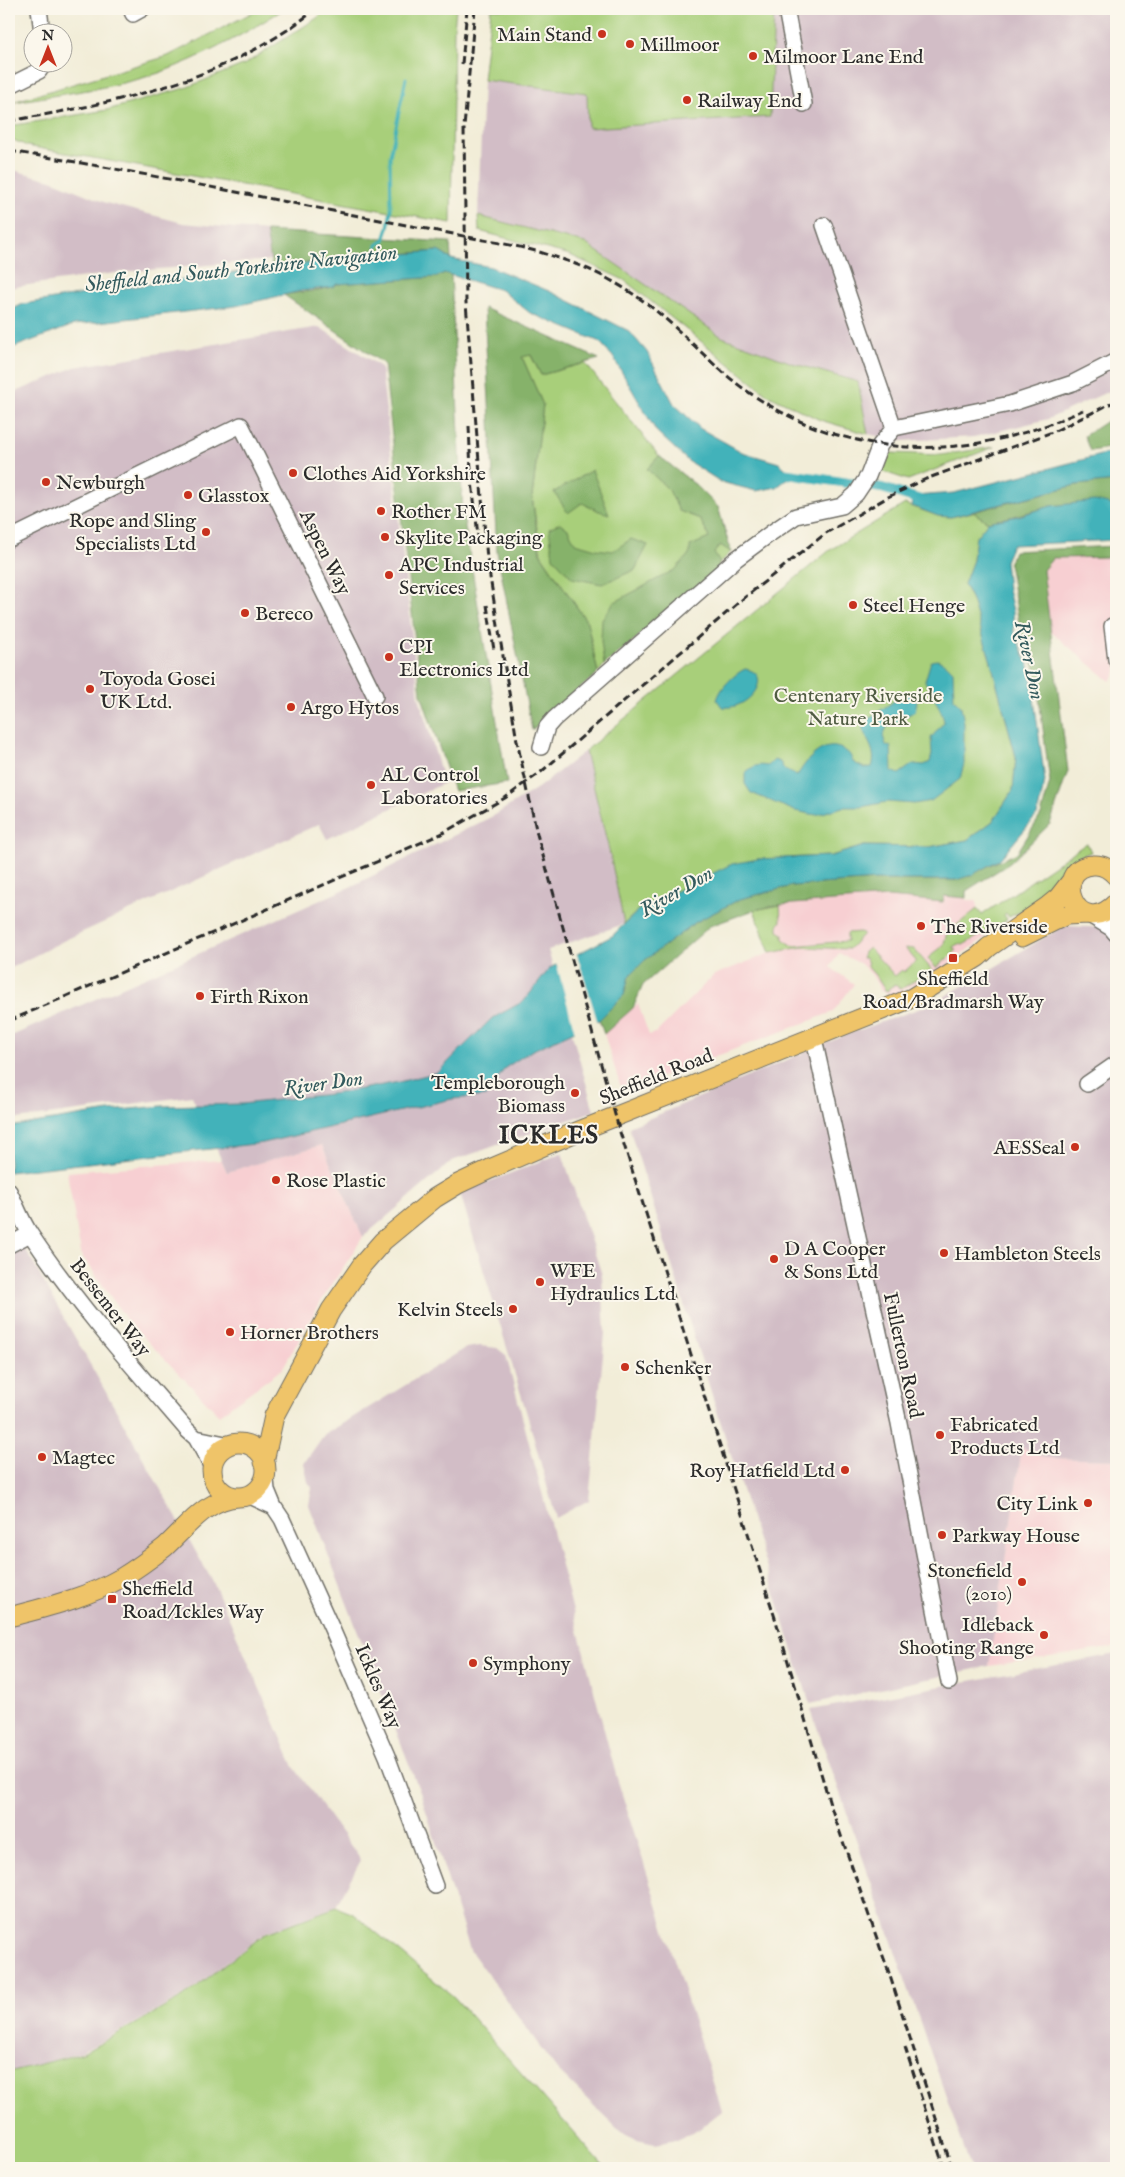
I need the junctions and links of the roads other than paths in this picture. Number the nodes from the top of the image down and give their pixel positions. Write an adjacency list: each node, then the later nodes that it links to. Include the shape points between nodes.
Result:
1 (39, 9): 3 (street)
2 (786, 9): 6 (street)
3 (41, 22)
4 (37, 72): 5 (street)
5 (9, 86)
6 (804, 104)
7 (824, 225): 9 (street)
8 (1116, 361): 9 (street, via 1073,383 1010,404)
9 (894, 428): 14 (street, via 880,445 866,480 856,494 842,506 796,516 736,559 554,719)
10 (9, 539): 13 (street, Aspen Way, via 241,425)
11 (1112, 626): 12 (street)
12 (1116, 660)
13 (375, 696)
14 (541, 747)
15 (1116, 859): 16 (main road)
16 (1089, 865): 17 (main road, via 1103,866); 18 (main road, Sheffield Road, via 1080,869)
17 (1116, 876)
18 (1072, 880): 20 (main road, via 1072,902); 22 (main road, Sheffield Road, via 1058,898)
19 (1116, 903): 20 (main road, Sheffield Road, via 1108,912)
20 (1088, 914): 21 (street); 22 (main road, Sheffield Road, via 1066,915 993,953)
21 (1116, 934)
22 (978, 956): 23 (main road, Sheffield Road, via 912,998)
23 (814, 1038): 29 (main road, Sheffield Road, via 569,1135 474,1176 435,1198 383,1241 362,1265 331,1310); 38 (street, Fullerton Road, via 899,1423)
24 (1116, 1064): 25 (street)
25 (1086, 1084)
26 (9, 1191): 27 (street, Bessemer Way)
27 (30, 1234): 28 (street); 30 (street, Bessemer Way, via 129,1363)
28 (9, 1245)
29 (274, 1416): 31 (main road, Sheffield Road); 32 (main road, Sheffield Road)
30 (196, 1438): 31 (street); 33 (street, Bessemer Way)
31 (234, 1444): 32 (main road, via 254,1448); 33 (main road, via 219,1452)
32 (265, 1466): 34 (main road, via 261,1484); 35 (street, Ickles Way, via 267,1490)
33 (212, 1469): 34 (main road, via 215,1483 222,1491); 36 (main road)
34 (243, 1496): 35 (street); 36 (main road, via 220,1500)
35 (274, 1507): 39 (street, Ickles Way, via 383,1747)
36 (202, 1512): 37 (main road, via 144,1564 120,1578 75,1599)
37 (9, 1617)
38 (950, 1682)
39 (435, 1886)

